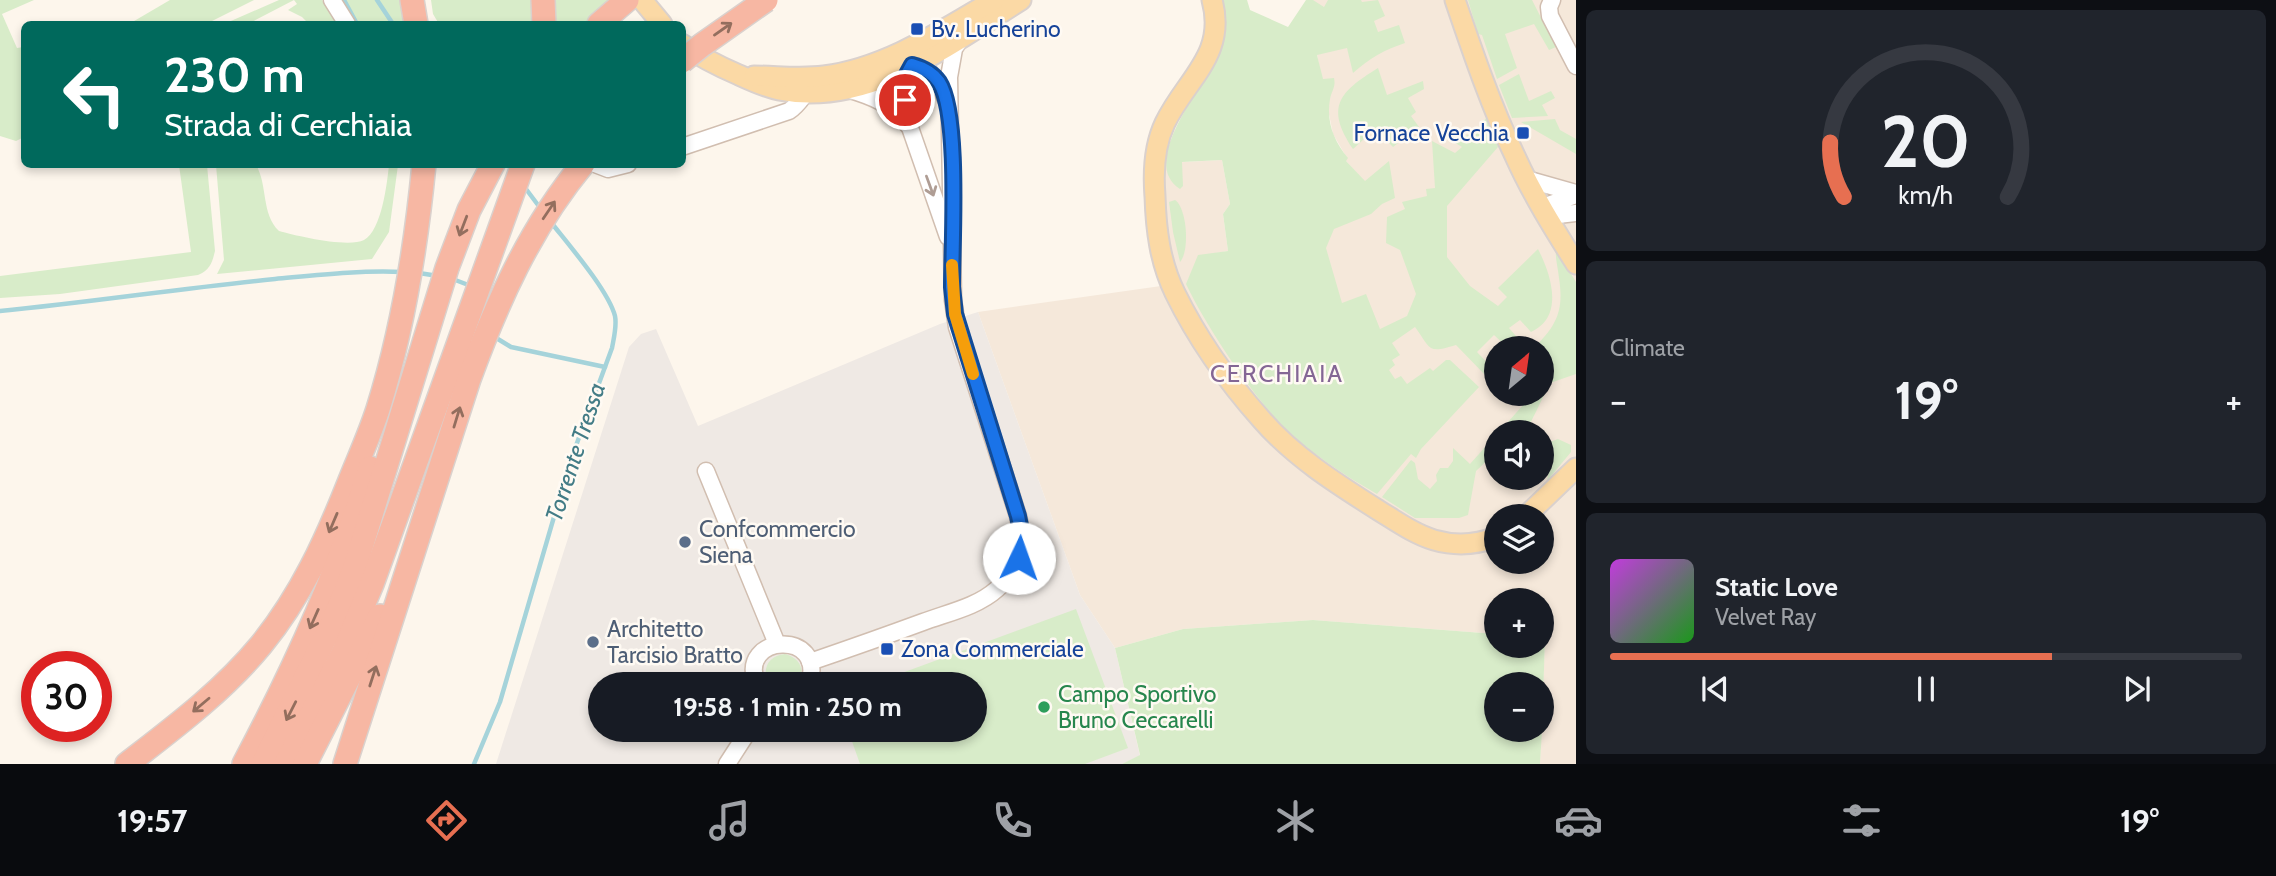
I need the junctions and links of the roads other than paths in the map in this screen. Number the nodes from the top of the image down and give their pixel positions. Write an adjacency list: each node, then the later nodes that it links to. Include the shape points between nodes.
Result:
1 (332, 0): 14 (street)
2 (412, 0): 15 (highway)
3 (419, 0): 16 (highway)
4 (543, 0): 17 (highway)
5 (627, 0): 18 (highway)
6 (642, 0): 19 (main road)
7 (766, 0): 22 (highway, one-way to 7, bridge)
8 (994, 0): 26 (main road, via 890,57)
9 (1005, 0): 23 (street, via 922,51)
10 (1021, 0): 20 (main road)
11 (1212, 0): 49 (main road, via 1213,44 1165,123 1155,158 1159,245 1175,294 1244,399 1311,465 1421,536 1457,544)
12 (1455, 0): 38 (main road, via 1494,108)
13 (1552, 0): 24 (street, via 1550,16)
14 (345, 21)
15 (416, 21)
16 (422, 21)
17 (544, 21)
18 (602, 21)
19 (660, 21)
20 (961, 37): 23 (main road); 30 (street, via 950,71)
21 (686, 46): 25 (main road)
22 (686, 58)
23 (912, 65): 26 (street, via 843,80); 28 (main road); 30 (street, via 927,70 938,81); 31 (street, via 905,82)
24 (1576, 66)
25 (739, 75): 27 (main road); 29 (main road, via 769,88)
26 (823, 76): 27 (main road); 29 (street)
27 (789, 77): 29 (street)
28 (847, 89): 29 (main road); 31 (street, via 880,100)
29 (804, 93): 32 (street, via 798,104 783,114)
30 (950, 109): 42 (street)
31 (908, 125): 42 (street, one-way to 42)
32 (686, 146)
33 (424, 168): 44 (highway)
34 (431, 168): 44 (highway, via 421,264)
35 (491, 168): 57 (highway, one-way to 57, via 447,268 366,536 333,622)
36 (522, 168): 58 (highway, via 372,584 344,651)
37 (580, 168): 48 (highway, one-way to 37, via 469,379 508,283 543,220)
38 (1526, 179): 39 (street); 40 (main road)
39 (1576, 194): 40 (street, via 1551,204)
40 (1544, 212): 41 (street); 43 (main road)
41 (1576, 213)
42 (952, 246): 51 (street, via 957,327 1018,516 1022,536 1019,558 1000,586 979,601)
43 (1576, 264)
44 (407, 321): 55 (highway, one-way to 55, via 327,539 298,594 229,680); 56 (highway, one-way to 56, via 368,475 340,557)
45 (1576, 468): 47 (main road)
46 (706, 471): 50 (street)
47 (1538, 504)
48 (421, 527): 59 (highway); 60 (highway, one-way to 48)
49 (1484, 541)
50 (777, 644): 51 (street, via 793,645); 52 (street, via 756,660)
51 (810, 662): 53 (street)
52 (755, 672)
53 (811, 672)
54 (741, 742): 61 (street)
55 (127, 764)
56 (244, 764)
57 (263, 764)
58 (286, 764)
59 (305, 764)
60 (345, 764)
61 (727, 764)

